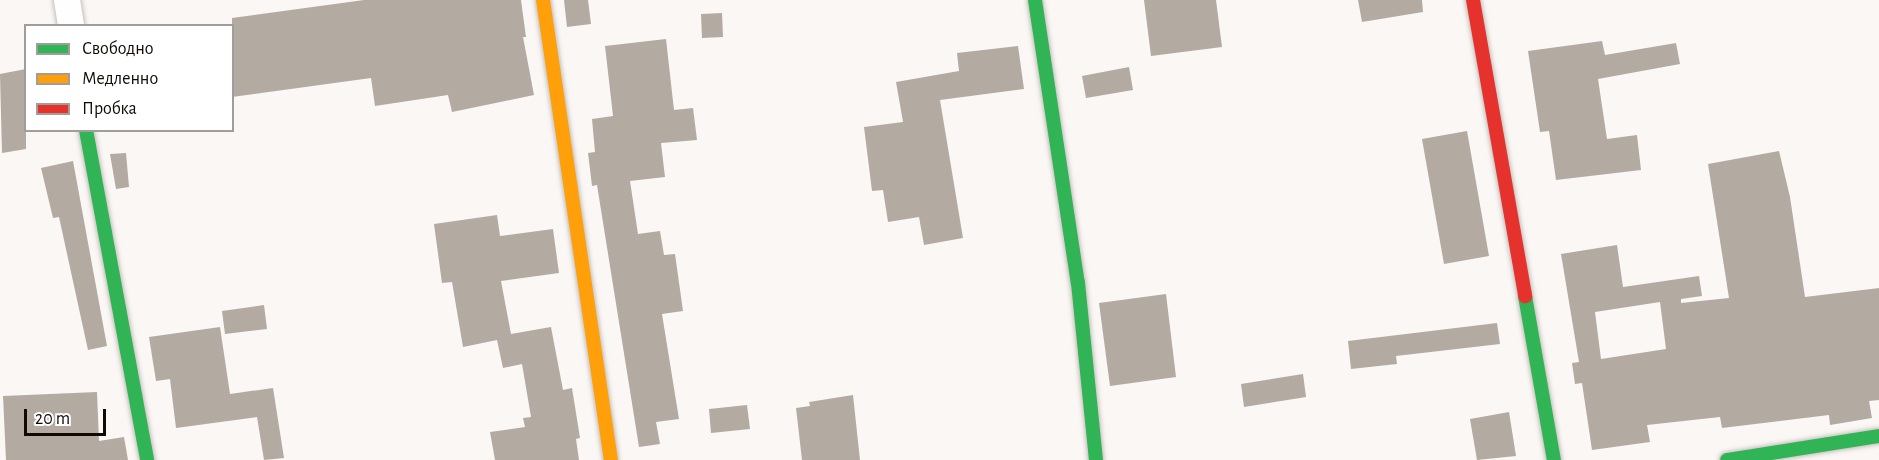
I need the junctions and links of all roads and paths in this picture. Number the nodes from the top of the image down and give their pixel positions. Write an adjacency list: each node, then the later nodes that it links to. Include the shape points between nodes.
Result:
1 (67, 0): 5 (street)
2 (543, 0): 9 (street)
3 (1035, 0): 10 (street, via 1078,283)
4 (1473, 0): 11 (street)
5 (71, 24)
6 (86, 132): 8 (street)
7 (1879, 436): 12 (street)
8 (147, 460)
9 (611, 460)
10 (1096, 460)
11 (1554, 460)
12 (1727, 460)

